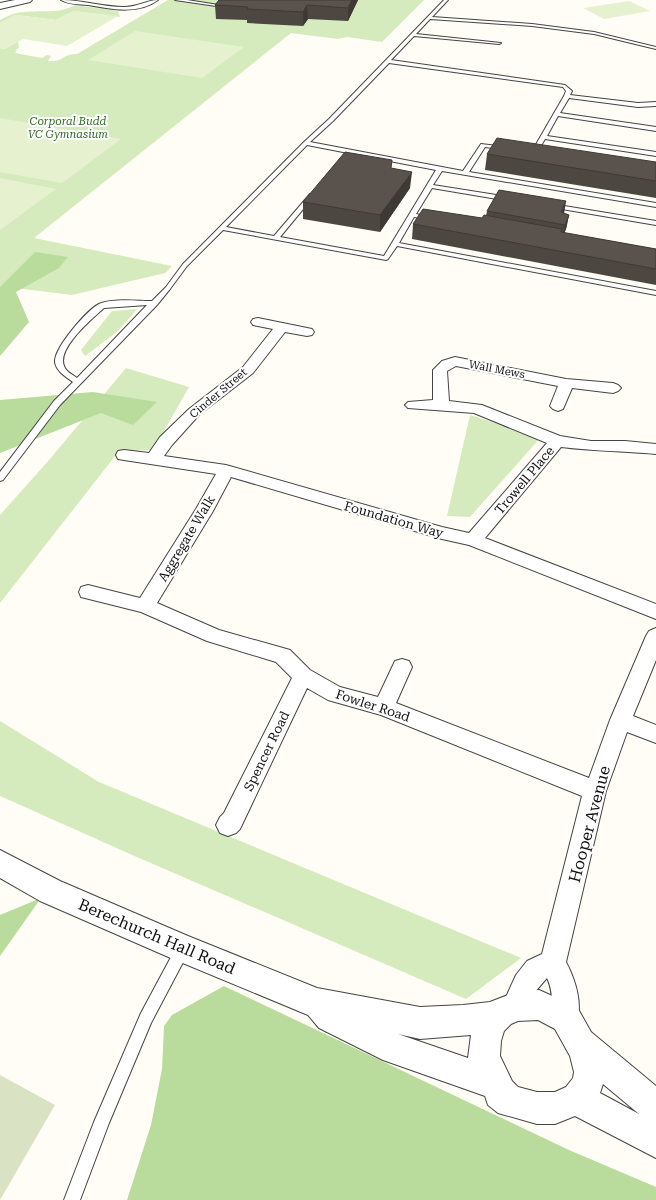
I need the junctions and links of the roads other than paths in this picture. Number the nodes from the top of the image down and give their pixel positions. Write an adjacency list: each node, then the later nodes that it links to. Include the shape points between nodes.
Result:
1 (27, 0): 6 (street)
2 (63, 0): 3 (lane, via 128,8 143,7)
3 (156, 0)
4 (178, 0): 7 (lane)
5 (446, 0): 8 (lane)
6 (0, 6)
7 (223, 6)
8 (429, 18): 9 (lane); 11 (lane, via 532,25 594,33)
9 (414, 35): 10 (lane); 12 (lane)
10 (499, 43)
11 (656, 48)
12 (388, 61): 13 (lane, via 565,86 569,90); 18 (lane)
13 (566, 96): 14 (lane); 15 (lane)
14 (656, 104)
15 (556, 114): 16 (lane); 17 (lane)
16 (656, 129)
17 (543, 137): 22 (lane); 24 (lane)
18 (306, 143): 20 (lane); 36 (lane)
19 (512, 150): 27 (lane, via 483,145)
20 (351, 152): 25 (lane); 26 (lane)
21 (527, 152): 22 (lane)
22 (534, 153): 23 (lane)
23 (542, 154)
24 (656, 154)
25 (346, 158)
26 (440, 169): 27 (lane); 28 (lane)
27 (465, 173): 32 (lane)
28 (430, 186): 30 (lane); 33 (lane)
29 (315, 192): 37 (lane)
30 (516, 200)
31 (547, 205): 35 (lane)
32 (656, 205)
33 (412, 215): 34 (lane); 38 (lane)
34 (436, 219)
35 (656, 223)
36 (222, 228): 37 (lane); 40 (lane, via 184,266)
37 (275, 238): 38 (lane, via 386,258)
38 (395, 244): 39 (lane)
39 (656, 293)
40 (154, 303): 44 (lane); 44 (lane, via 101,306 70,337 59,353 59,364 61,369)
41 (258, 322): 42 (street)
42 (282, 327): 43 (street); 53 (street, Cinder Street, via 248,370 194,412 166,441)
43 (307, 332)
44 (78, 382): 55 (lane, via 57,403)
45 (566, 383): 46 (street); 48 (street, Wall Mews, via 455,361 440,370); 49 (street)
46 (613, 388)
47 (414, 405): 48 (street)
48 (441, 405): 50 (street, via 477,408)
49 (558, 406)
50 (557, 441): 51 (street, Trowell Place, via 591,446); 56 (street, Trowell Place)
51 (656, 449)
52 (124, 455): 53 (street, Foundation Way)
53 (154, 459): 54 (street, Foundation Way)
54 (226, 470): 56 (street, Foundation Way); 58 (street, Aggregate Walk, via 204,511)
55 (0, 478)
56 (473, 540): 59 (street, Foundation Way)
57 (88, 592): 58 (street, Fowler Road)
58 (145, 606): 62 (street, Fowler Road, via 214,636 283,656)
59 (656, 612)
60 (656, 636): 64 (street, Hooper Avenue)
61 (402, 666): 63 (street)
62 (303, 676): 63 (street, Fowler Road, via 335,694); 67 (street, Spencer Road)
63 (384, 707): 66 (street, Fowler Road)
64 (620, 720): 65 (street); 66 (street, Hooper Avenue)
65 (656, 734)
66 (595, 791): 70 (street, Hooper Avenue)
67 (228, 825)
68 (0, 863): 69 (street, Berechurch Hall Road, via 28,880)
69 (184, 949): 71 (street, Berechurch Hall Road); 78 (lane, via 146,1018)
70 (553, 963): 72 (street, via 536,970); 73 (street, via 563,982)
71 (316, 1003): 72 (street, Berechurch Hall Road, via 420,1024 463,1021); 74 (street, Berechurch Hall Road, via 330,1017 394,1049)
72 (505, 1012): 73 (street, Berechurch Hall Road, via 518,1006 539,1005); 74 (street, via 491,1022 485,1041 484,1057)
73 (573, 1030): 75 (street, via 590,1072 586,1085); 76 (street, Berechurch Hall Road)
74 (495, 1083): 75 (street, via 500,1093 510,1101 536,1108 555,1108)
75 (577, 1099): 77 (street)
76 (656, 1107)
77 (656, 1141)
78 (72, 1200)

